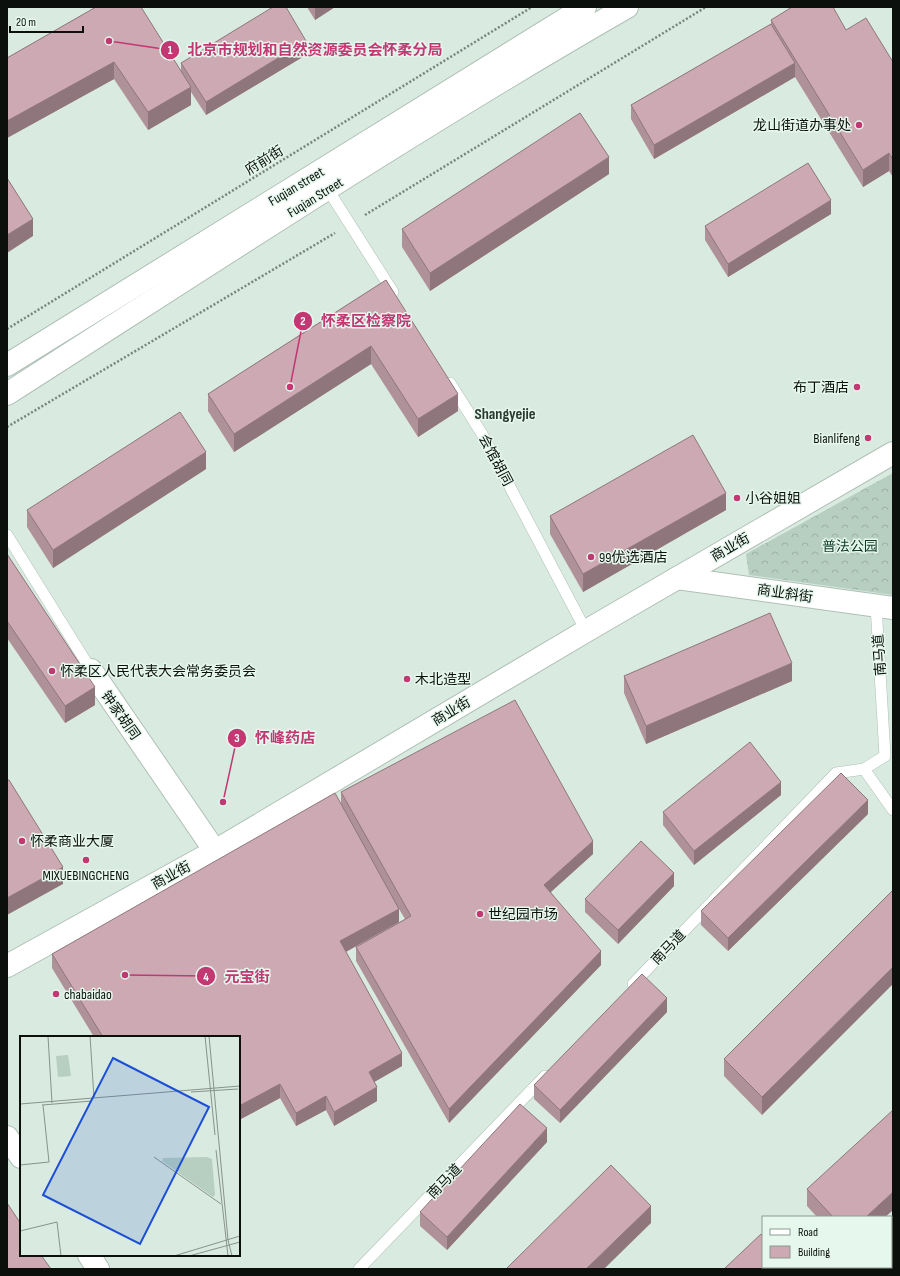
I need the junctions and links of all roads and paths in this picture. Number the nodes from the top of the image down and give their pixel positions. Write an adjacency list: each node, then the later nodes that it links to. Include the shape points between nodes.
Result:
1 (532, 7): 6 (path, 府前街)
2 (585, 7): 4 (street, Fuqian street)
3 (627, 7): 4 (street, Fuqian Street)
4 (322, 181): 5 (lane); 7 (street, Fuqian street); 9 (street, Fuqian Street)
5 (397, 299)
6 (7, 329)
7 (8, 361)
8 (444, 373): 14 (lane, 会馆胡同, via 482,434)
9 (7, 394)
10 (893, 453): 12 (street, 商业街)
11 (7, 535): 15 (lane, 钟家胡同)
12 (677, 578): 13 (street, 商业斜街); 14 (street, 商业街)
13 (884, 607): 16 (lane, 南马道, via 885,756)
14 (586, 631): 18 (street, 商业街)
15 (91, 670): 18 (street, 钟家胡同)
16 (864, 769): 17 (lane); 20 (lane, 南马道, via 836,773)
17 (893, 810)
18 (215, 850): 19 (street, 商业街)
19 (7, 966)
20 (628, 989)
21 (551, 1069): 26 (lane, 南马道)
22 (7, 1137): 23 (street)
23 (20, 1156)
24 (90, 1256): 25 (street)
25 (98, 1269)
26 (359, 1269)

